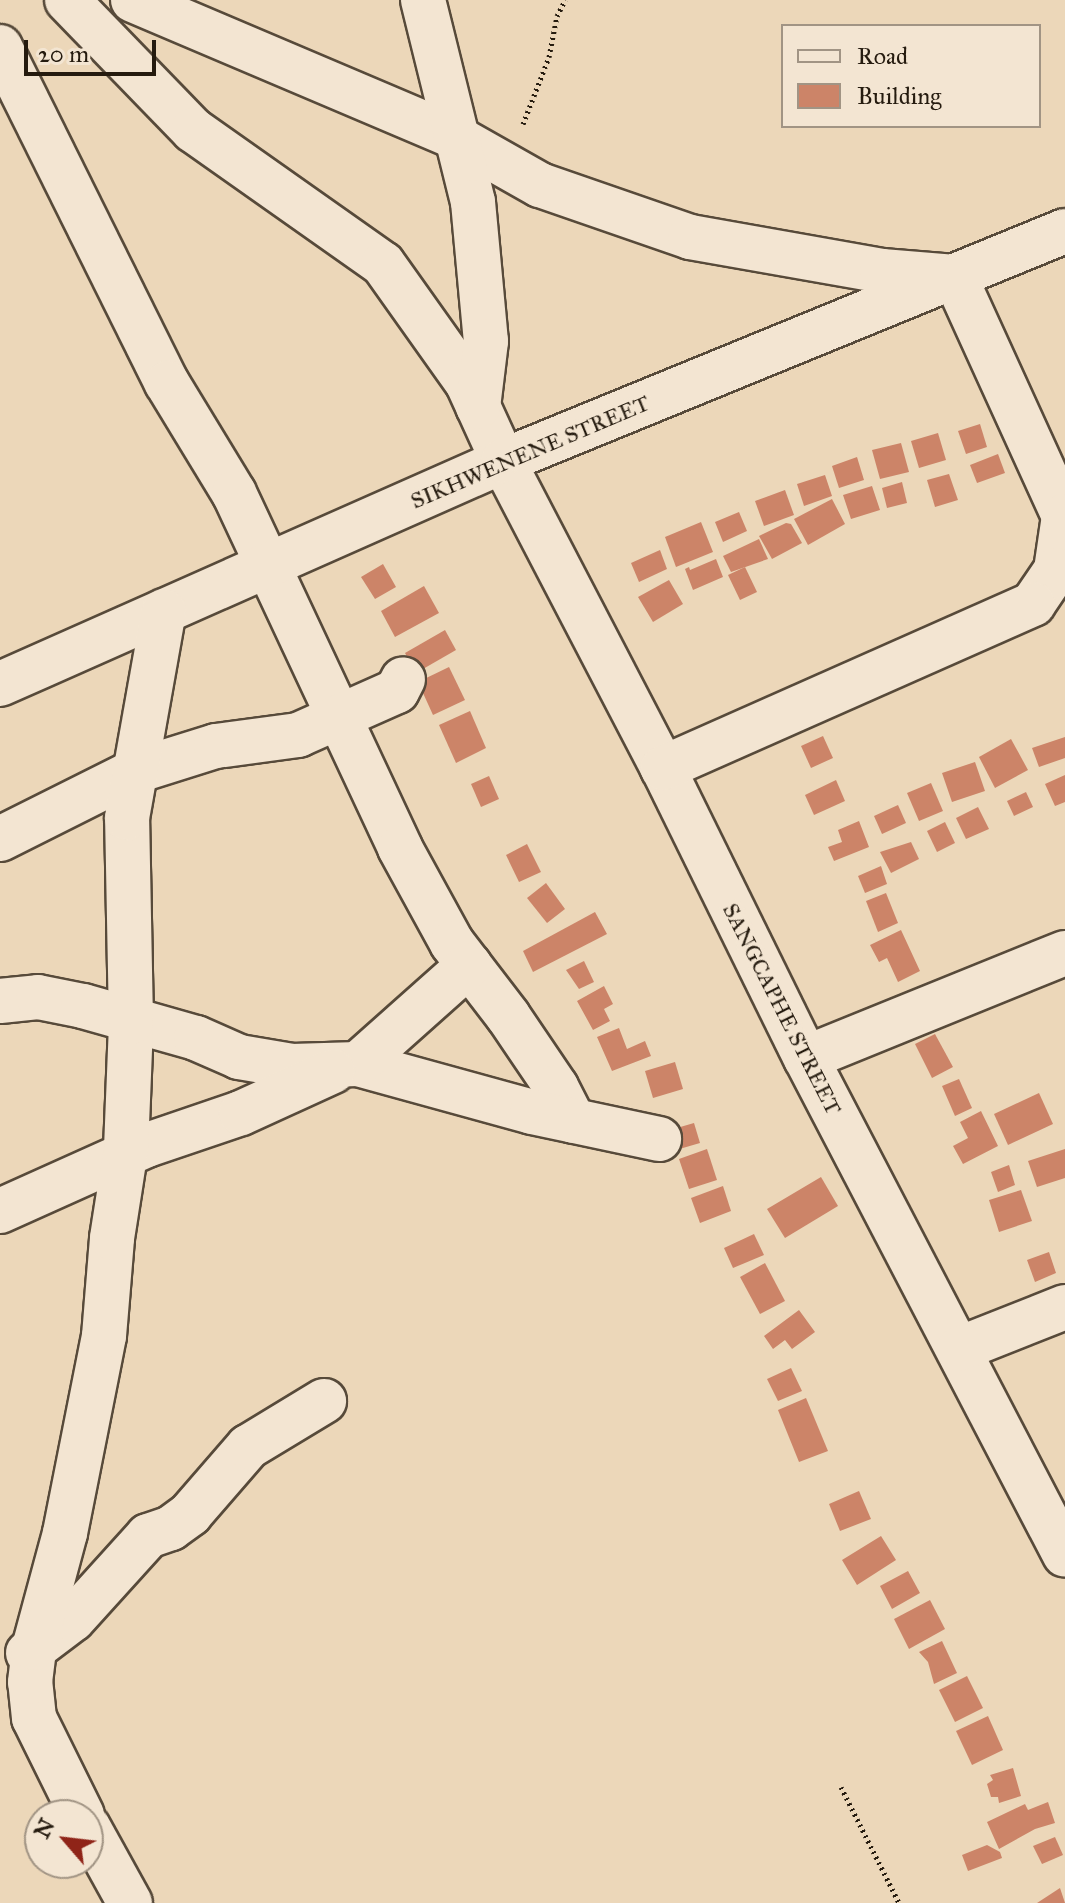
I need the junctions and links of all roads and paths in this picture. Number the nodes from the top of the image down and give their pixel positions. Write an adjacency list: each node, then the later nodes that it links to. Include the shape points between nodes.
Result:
1 (67, 0): 10 (street, SANGCAPHE STREET, via 193,130 383,264 467,382)
2 (133, 0): 6 (street)
3 (423, 0): 6 (street)
4 (565, 0): 7 (path)
5 (0, 47): 12 (street, via 145,342 234,493)
6 (455, 137): 7 (street); 10 (street, via 473,202 486,341)
7 (507, 166): 9 (street, via 540,185 690,237 790,257)
8 (1065, 231): 9 (street, SIKHWENENE STREET)
9 (955, 277): 11 (street, SIKHWENENE STREET); 17 (street, via 1064,516 1056,570 1033,604)
10 (478, 407): 11 (street, SANGCAPHE STREET)
11 (503, 461): 12 (street, SIKHWENENE STREET); 17 (street, SANGCAPHE STREET)
12 (269, 565): 13 (street, SIKHWENENE STREET); 16 (street)
13 (164, 611): 15 (street, SIKHWENENE STREET); 18 (street)
14 (403, 679): 16 (street, via 397,691)
15 (0, 684)
16 (339, 718): 18 (street, via 298,735 216,746); 21 (street, via 400,848)
17 (663, 768): 24 (street, SANGCAPHE STREET)
18 (136, 771): 19 (street); 23 (street, via 127,818)
19 (0, 839)
20 (1065, 953): 24 (street)
21 (469, 965): 25 (street); 26 (street, via 556,1087)
22 (0, 1001): 23 (street, via 38,997)
23 (131, 1022): 25 (street, via 196,1038 239,1057 292,1066); 28 (street)
24 (806, 1058): 31 (street, SANGCAPHE STREET)
25 (352, 1065): 26 (street); 28 (street, via 241,1113)
26 (573, 1121): 27 (street)
27 (659, 1139)
28 (125, 1154): 29 (street); 34 (street, via 104,1336 65,1533)
29 (0, 1211)
30 (1065, 1307): 31 (street)
31 (959, 1349): 33 (street, SANGCAPHE STREET)
32 (324, 1401): 34 (street, via 248,1447 190,1514 148,1536 73,1619)
33 (1065, 1555)
34 (12, 1658): 36 (street, via 30,1682 34,1718)
35 (841, 1787): 39 (path)
36 (74, 1799)
37 (104, 1856): 38 (street)
38 (130, 1903)
39 (899, 1903)

